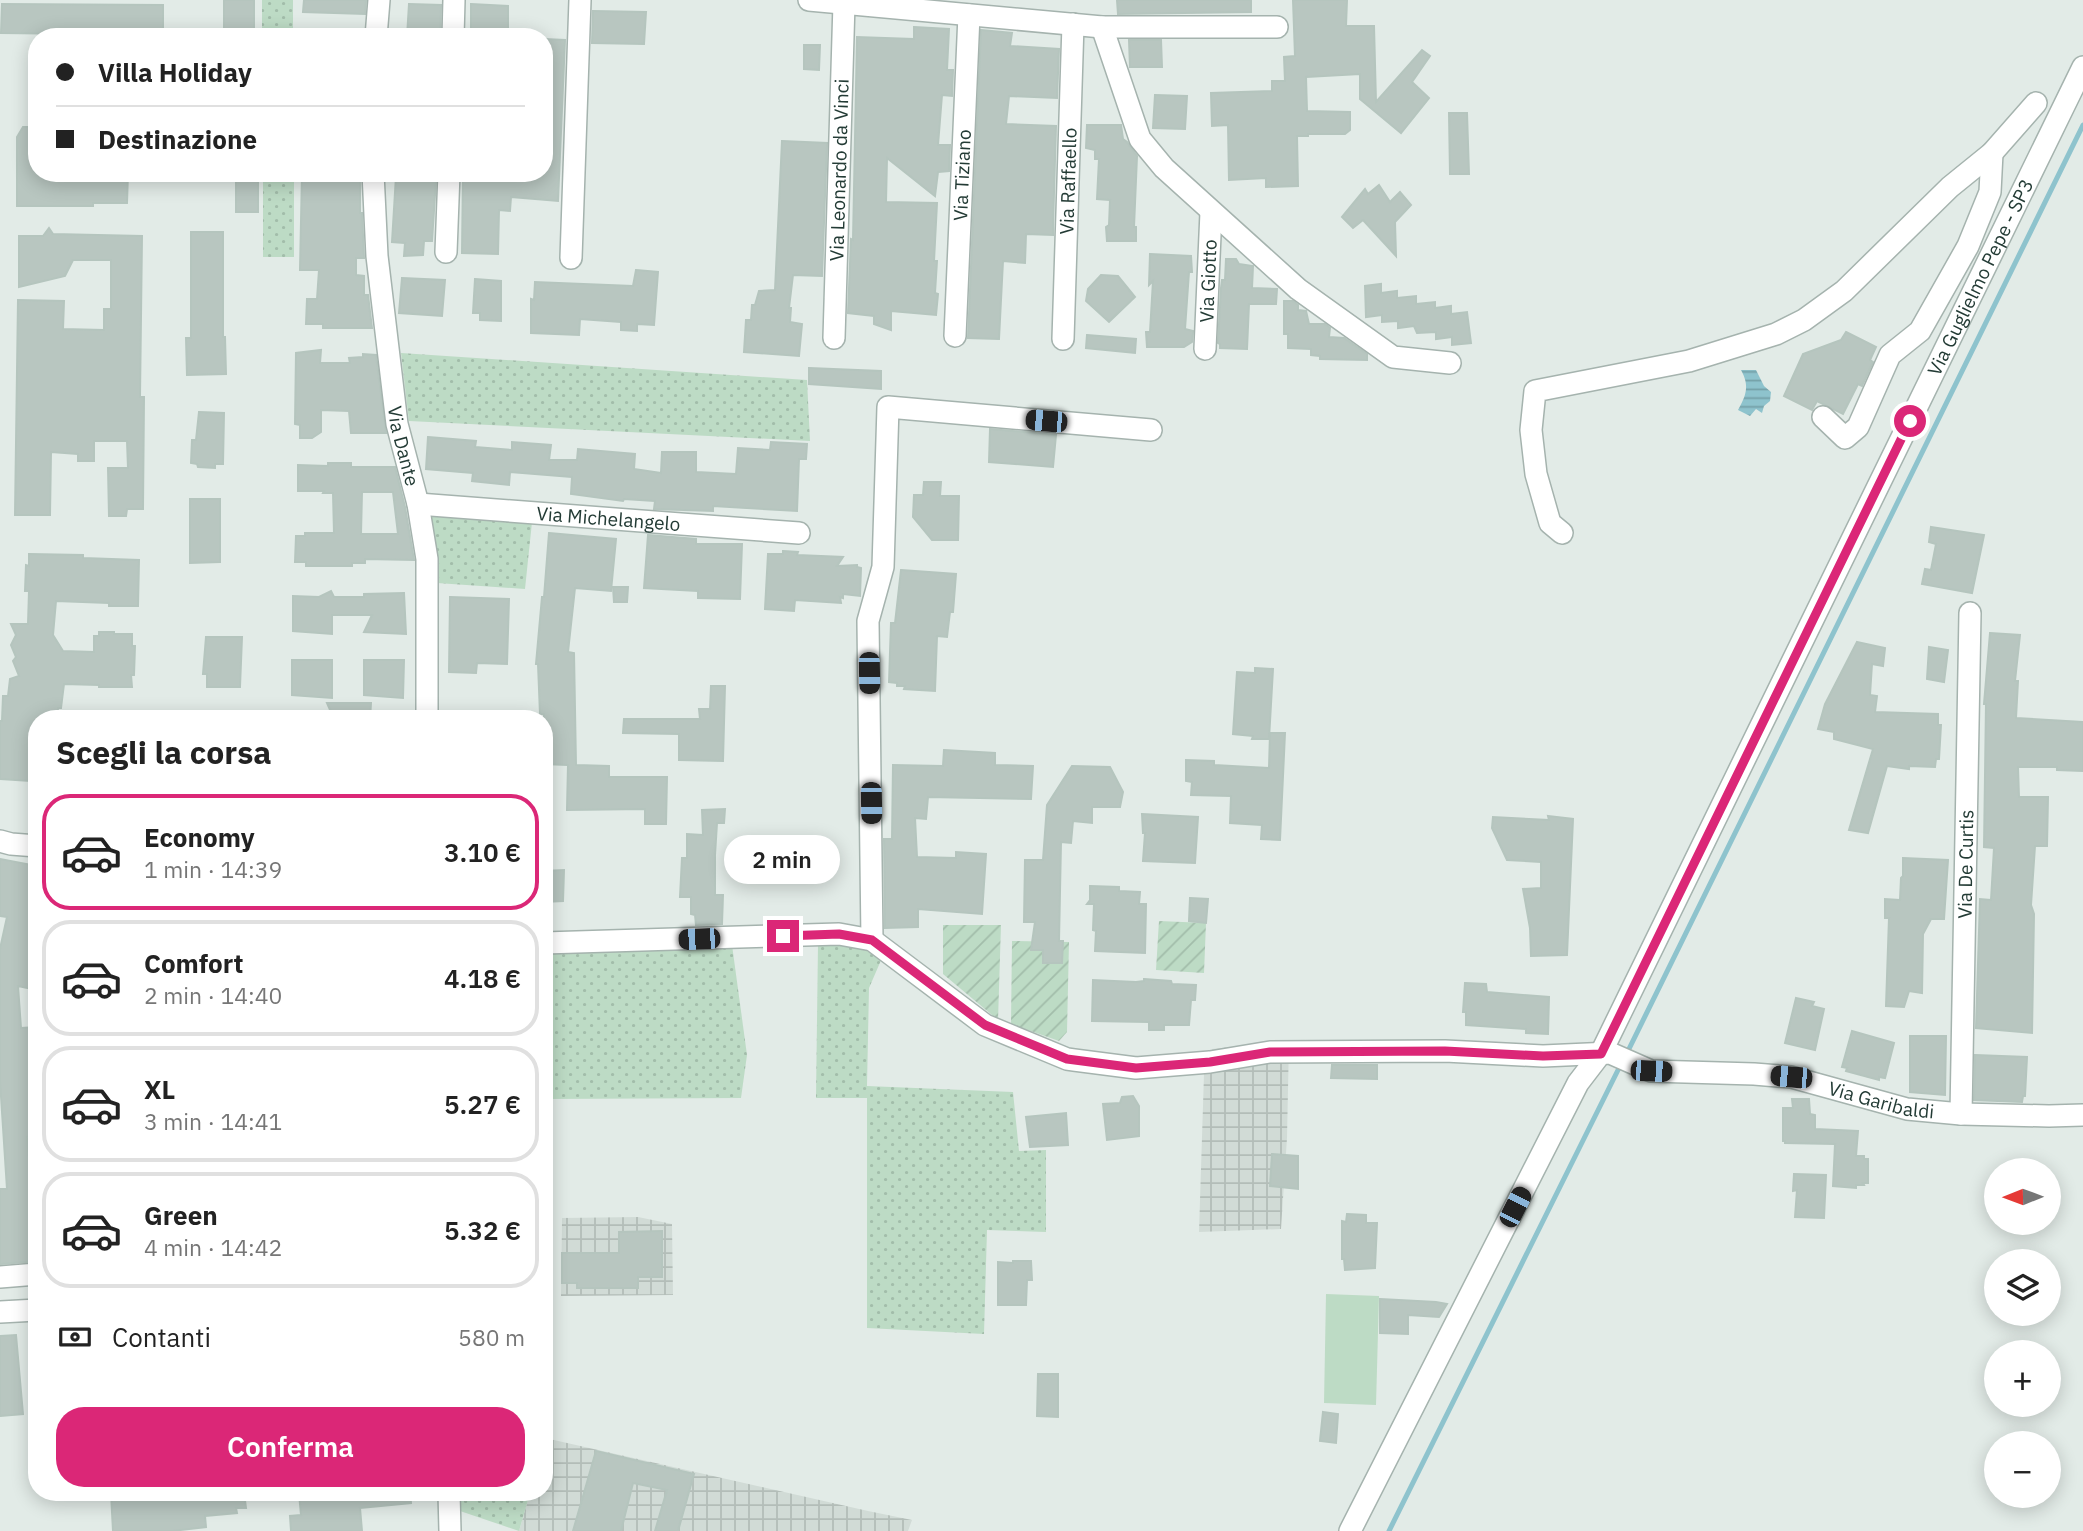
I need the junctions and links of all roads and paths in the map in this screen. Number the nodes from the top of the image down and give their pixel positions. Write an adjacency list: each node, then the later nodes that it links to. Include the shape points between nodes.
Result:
1 (379, 0): 10 (street)
2 (454, 0): 11 (street)
3 (580, 0): 19 (street)
4 (809, 0): 5 (street)
5 (844, 3): 6 (street); 21 (street, Via Leonardo da Vinci)
6 (969, 15): 7 (street); 20 (street, Via Tiziano)
7 (1073, 24): 8 (street); 22 (street, Via Raffaello)
8 (1101, 27): 9 (street); 17 (street, via 1140,139)
9 (1277, 27)
10 (377, 28)
11 (453, 28)
12 (2083, 67): 13 (street, Via Guglielmo Pepe - SP3)
13 (2065, 104): 14 (street, via 2039,103); 36 (street, Via Guglielmo Pepe - SP3)
14 (1992, 153): 25 (street, via 1990,192 1968,246 1920,331 1890,355 1858,427 1845,438); 29 (street, via 1950,187 1844,291 1804,320 1776,334 1689,361 1535,391 1531,430 1536,474 1550,523)
15 (373, 182): 27 (street, Via Dante, via 377,256 397,424)
16 (449, 182): 18 (street)
17 (1211, 212): 23 (street, Via Giotto); 24 (street, via 1298,289 1393,357)
18 (446, 252)
19 (571, 258)
20 (954, 336)
21 (834, 338)
22 (1063, 339)
23 (1205, 349)
24 (1450, 363)
25 (1823, 417)
26 (1151, 430): 34 (street, via 888,407 883,567 868,621)
27 (418, 504): 28 (street, Via Michelangelo); 31 (street, Via Dante, via 427,559)
28 (799, 533)
29 (1562, 533)
30 (1970, 613): 37 (street, Via De Curtis)
31 (427, 710)
32 (0, 841): 33 (street)
33 (28, 845)
34 (872, 940): 35 (street, via 839,934); 36 (street, via 985,1025 1067,1059 1136,1068 1270,1052)
35 (553, 943)
36 (1606, 1053): 37 (street, Via Garibaldi, via 1651,1071 1791,1077 1907,1108); 45 (street, Via Guglielmo Pepe - SP3, via 1578,1083)
37 (1961, 1114): 38 (street, Via Garibaldi)
38 (2083, 1115)
39 (28, 1275): 40 (street)
40 (0, 1277)
41 (28, 1310): 42 (street)
42 (0, 1312)
43 (449, 1501): 44 (street)
44 (450, 1531)
45 (1350, 1531)

